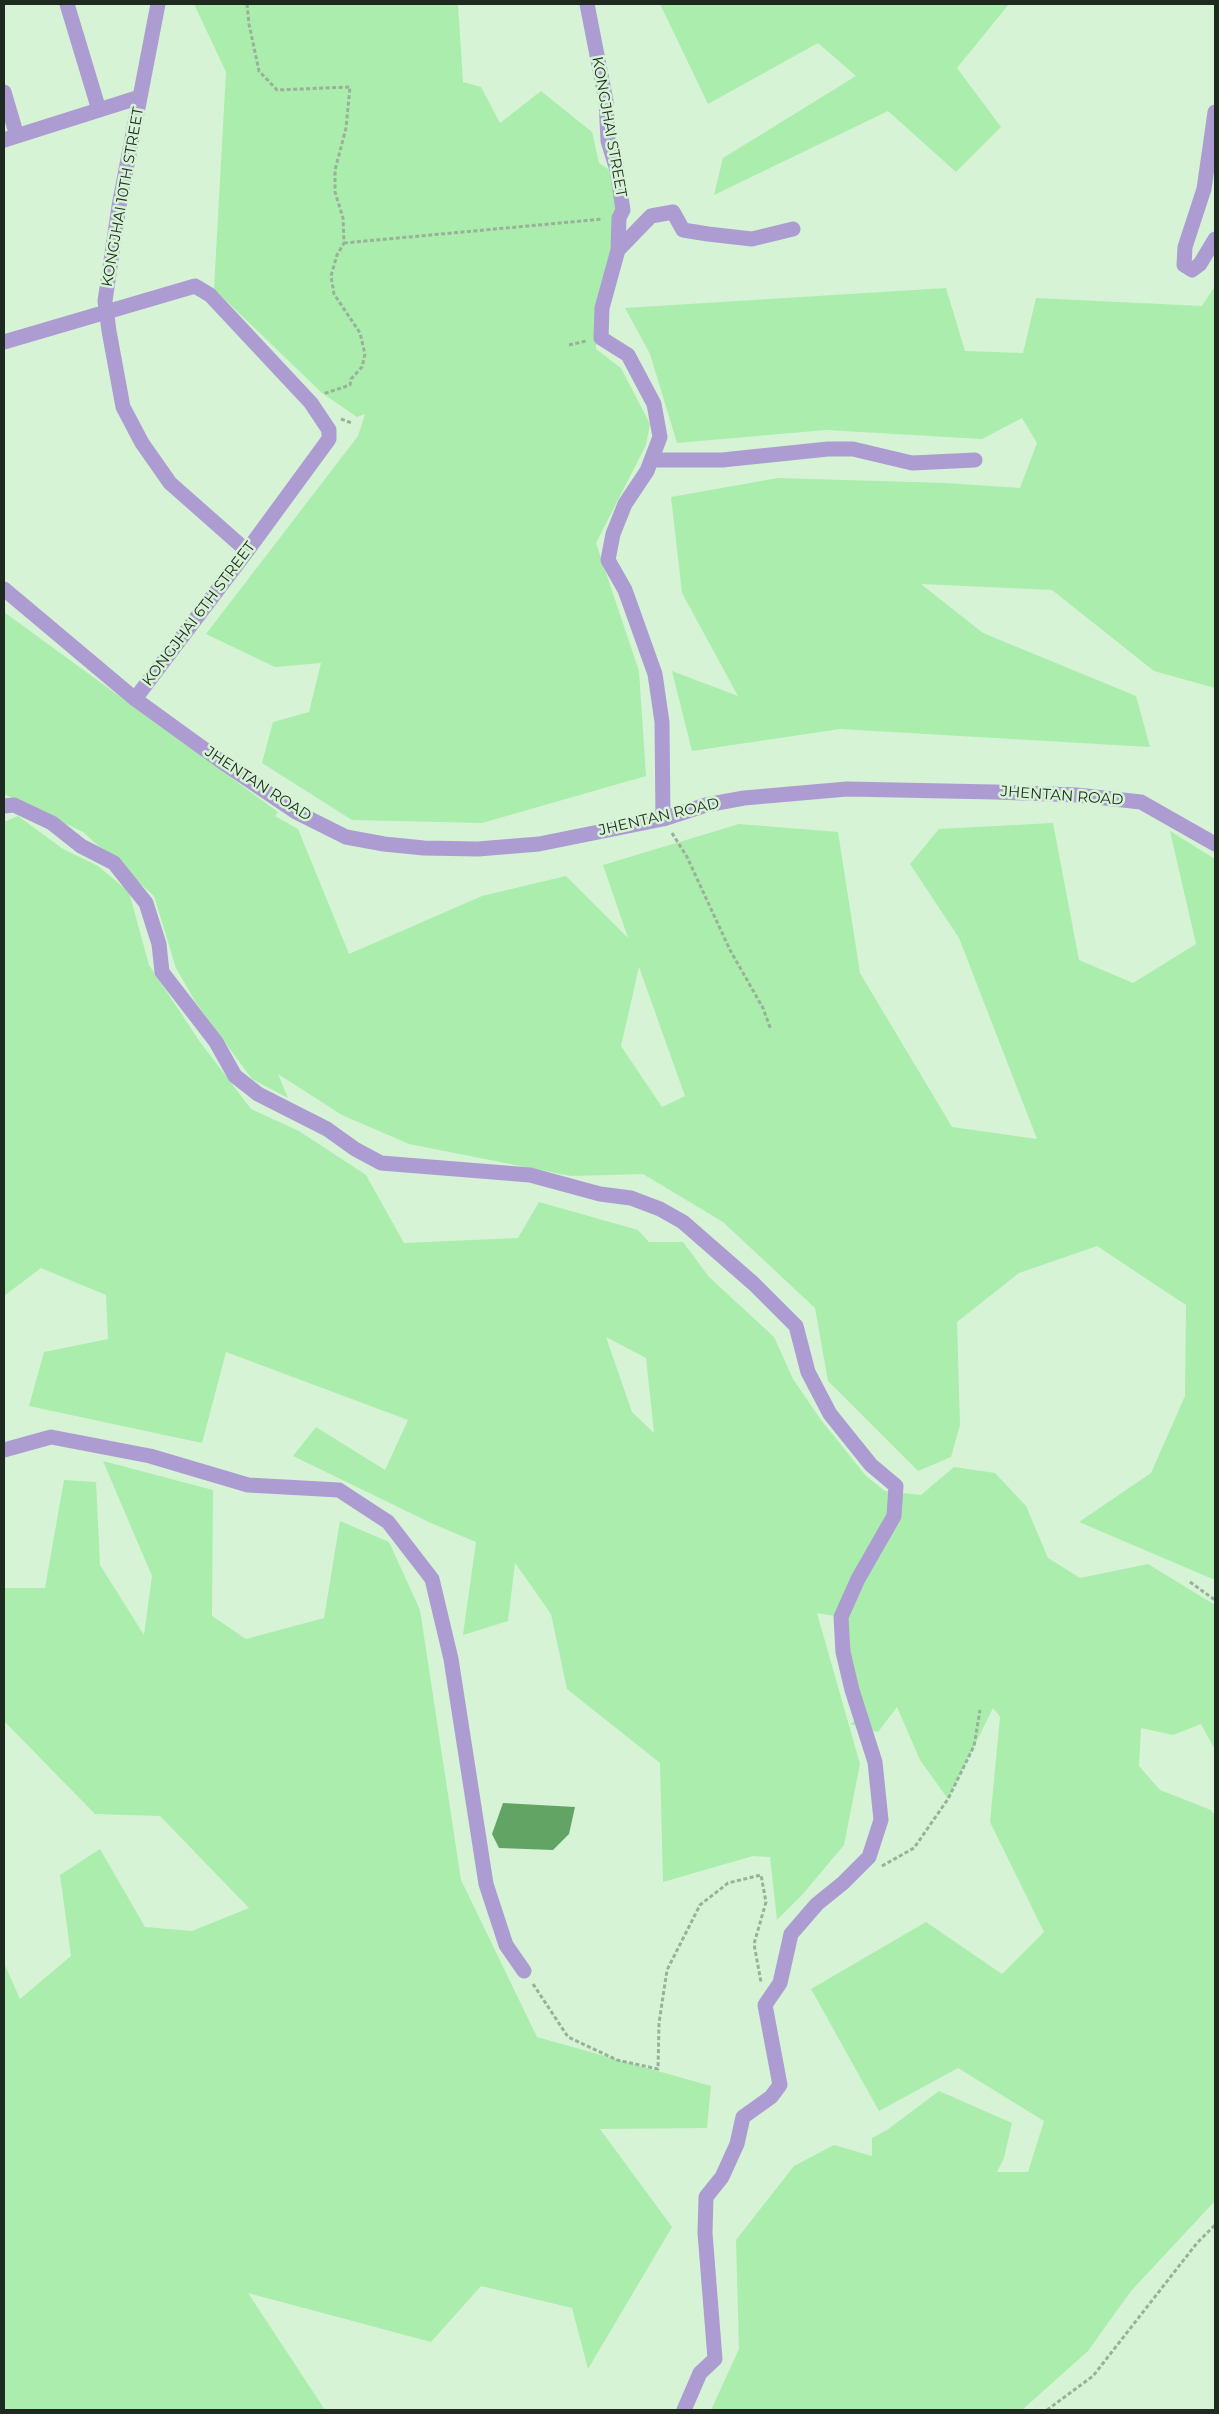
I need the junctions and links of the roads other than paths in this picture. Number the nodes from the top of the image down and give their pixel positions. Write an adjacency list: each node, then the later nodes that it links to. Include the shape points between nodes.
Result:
1 (67, 4): 6 (street)
2 (158, 4): 5 (street, KONGJHAI 10TH STREET)
3 (588, 4): 11 (street, KONGJHAI STREET, via 606,101 608,141 617,170 623,210 619,218)
4 (4, 92): 8 (street)
5 (140, 97): 6 (street); 12 (street, KONGJHAI 10TH STREET, via 119,206)
6 (99, 110): 8 (street)
7 (1215, 112): 10 (street, via 1204,189 1184,247 1184,265 1192,270 1200,264)
8 (10, 138)
9 (793, 229): 11 (street, via 752,239 708,234 682,230 673,212 651,216)
10 (1215, 239)
11 (618, 250): 14 (street, KONGJHAI STREET, via 602,308 601,338 628,355 654,404 660,437)
12 (106, 310): 13 (street); 16 (street, KONGJHAI 10TH STREET, via 123,407 142,443 170,483); 16 (street, KONGJHAI 6TH STREET, via 195,286 210,295 311,403 328,430 328,439)
13 (4, 342)
14 (651, 460): 15 (street, via 722,460 828,449 853,450 912,463); 20 (street, via 625,504 613,534 608,560 625,590 655,674 662,722)
15 (975, 460)
16 (247, 551): 18 (street, KONGJHAI 6TH STREET)
17 (4, 590): 18 (street, KONGJHAI 6TH STREET)
18 (135, 699): 20 (street, JHENTAN ROAD, via 296,812 346,837 384,844 478,849 539,844)
19 (4, 806): 24 (street, via 14,805 52,823 81,846 114,863 146,903 159,944 162,972 216,1042 236,1076 258,1094 327,1129 381,1163 530,1175 600,1194 631,1198 660,1208 683,1222 796,1326 808,1372 830,1414 871,1465 896,1486 894,1516 840,1617 843,1652 852,1690 875,1762 881,1820 869,1857 817,1904 791,1934 780,1983 765,2005 780,2085 771,2097 743,2117 737,2144 722,2177 706,2197 705,2232 716,2359 700,2373)
20 (663, 820): 21 (street, JHENTAN ROAD, via 706,805 744,798 847,789 1040,794 1141,802)
21 (1215, 844)
22 (4, 1450): 23 (street, via 51,1437 150,1456 248,1485 339,1490 388,1522 432,1579 451,1659 486,1884 506,1945)
23 (524, 1971)
24 (684, 2410)

